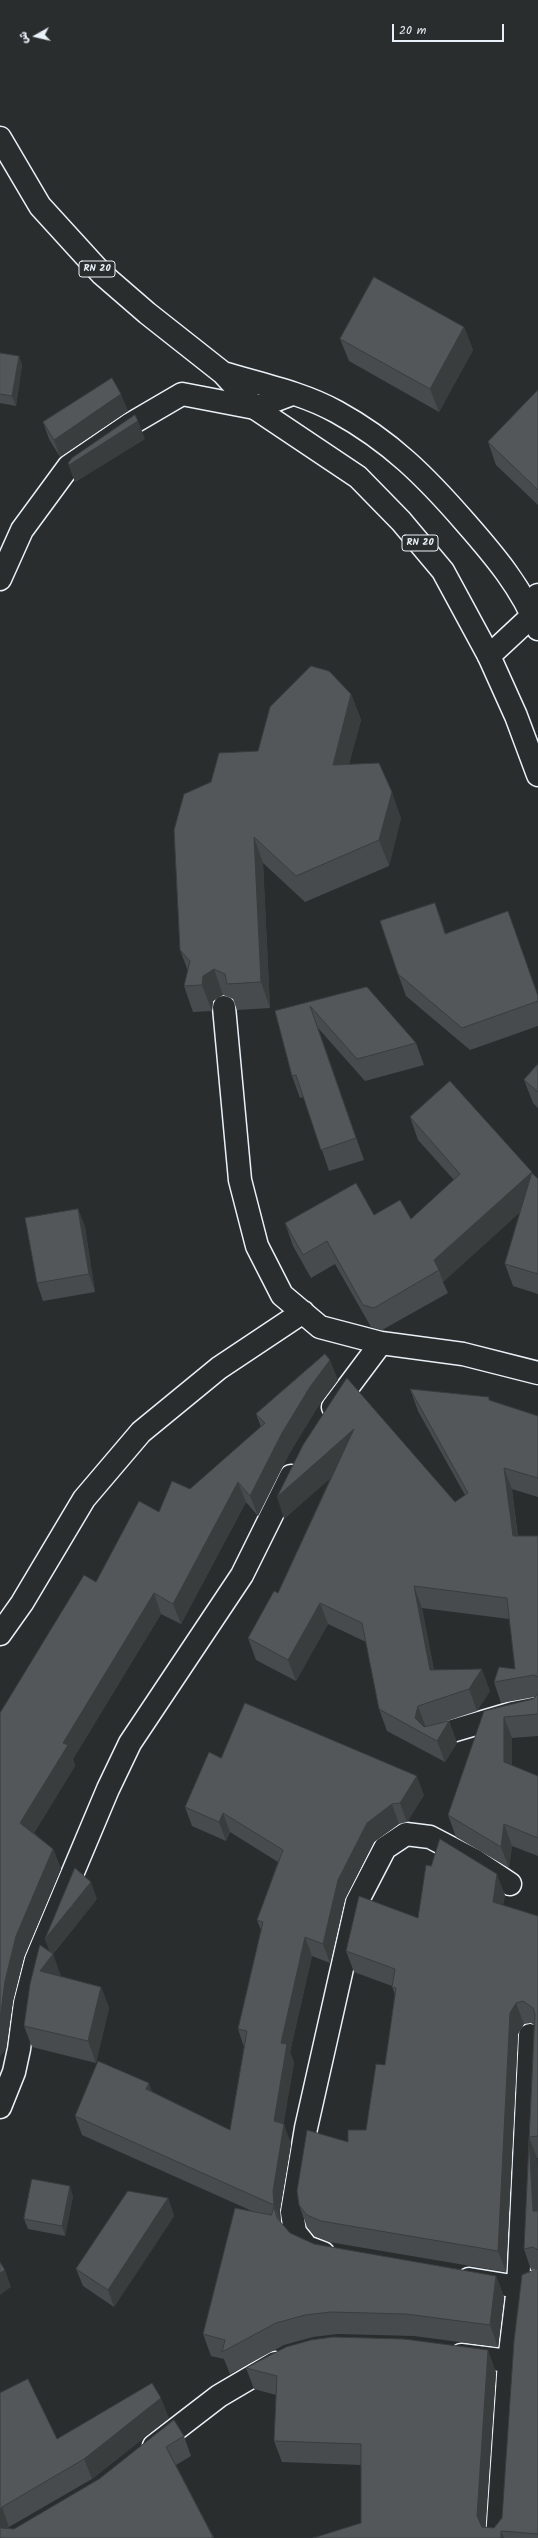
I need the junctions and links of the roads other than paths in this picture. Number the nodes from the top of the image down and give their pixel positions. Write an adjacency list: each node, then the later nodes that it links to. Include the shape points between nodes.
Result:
1 (0, 138): 2 (street, RN 20, via 40,206 102,274)
2 (223, 373): 3 (street, RN 20); 4 (street, RN 20)
3 (292, 394): 4 (street); 6 (street, RN 20, via 336,411 384,441 425,477 504,566)
4 (255, 408): 5 (street, via 182,394 129,425 69,466 22,530); 7 (street, RN 20, via 358,477 401,521 443,571)
5 (0, 579)
6 (536, 613): 7 (street)
7 (489, 656): 8 (street, RN 20, via 516,716)
8 (538, 775)
9 (224, 1007): 10 (street, via 240,1180 258,1246 282,1295)
10 (303, 1312): 11 (street, via 320,1327); 15 (street, via 219,1368 141,1432 84,1499 22,1603)
11 (381, 1342): 12 (street, via 463,1354); 13 (street)
12 (538, 1373)
13 (320, 1427)
14 (300, 1460): 20 (street, via 242,1575 130,1743 108,1789 36,1960 25,2003 18,2057)
15 (0, 1634)
16 (538, 1708): 17 (street)
17 (435, 1736)
18 (510, 1884): 21 (street, via 474,1860 430,1837 406,1834 386,1848 357,1902 306,2128 292,2212 295,2232 307,2247)
19 (530, 2035): 23 (street)
20 (0, 2107)
21 (341, 2257)
22 (448, 2275): 23 (street)
23 (528, 2284): 26 (street)
24 (441, 2353): 26 (street)
25 (295, 2356): 27 (street, via 268,2365 220,2396)
26 (509, 2361): 28 (street)
27 (140, 2457)
28 (497, 2538)

